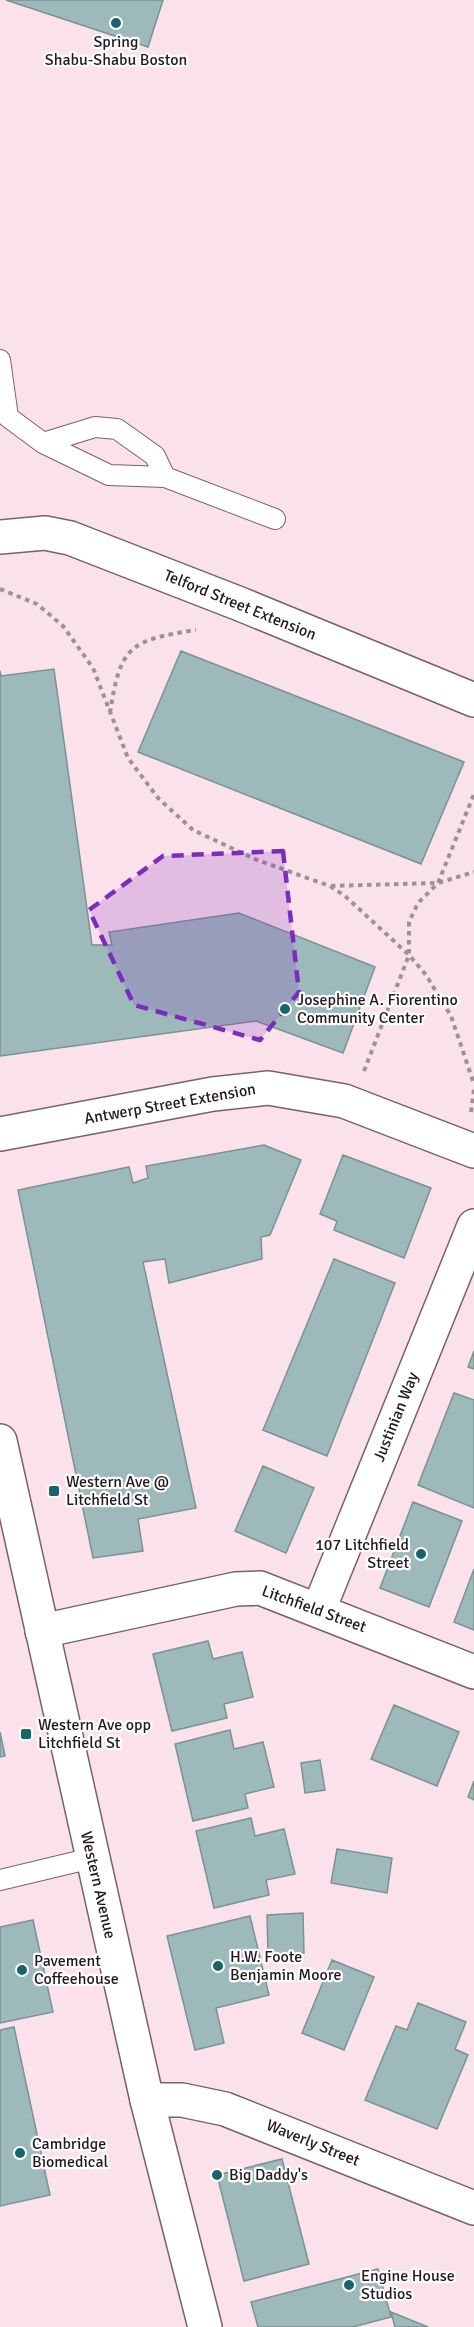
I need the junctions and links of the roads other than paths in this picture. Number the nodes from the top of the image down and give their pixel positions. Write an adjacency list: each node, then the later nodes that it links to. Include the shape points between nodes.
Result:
1 (0, 360): 2 (lane, via 8,417)
2 (43, 443): 3 (lane, via 109,475); 3 (lane, via 95,427 117,429 155,456)
3 (165, 477): 4 (lane)
4 (275, 519)
5 (0, 537): 6 (street, Telford Street Extension, via 45,533 70,538)
6 (474, 700)
7 (0, 1134): 8 (street, Antwerp Street Extension, via 213,1094 268,1088 344,1101)
8 (474, 1151)
9 (474, 1226): 11 (street, Justinian Way)
10 (0, 1441): 12 (street, Western Avenue)
11 (319, 1609): 12 (street, Litchfield Street, via 272,1591 249,1588); 13 (street, Litchfield Street)
12 (42, 1631): 14 (street, Western Avenue)
13 (474, 1672)
14 (92, 1858): 15 (lane); 16 (street, Western Avenue)
15 (0, 1880)
16 (147, 2100): 17 (street, Waverly Street, via 182,2100 225,2109); 18 (street, Western Avenue)
17 (474, 2208)
18 (204, 2327)

